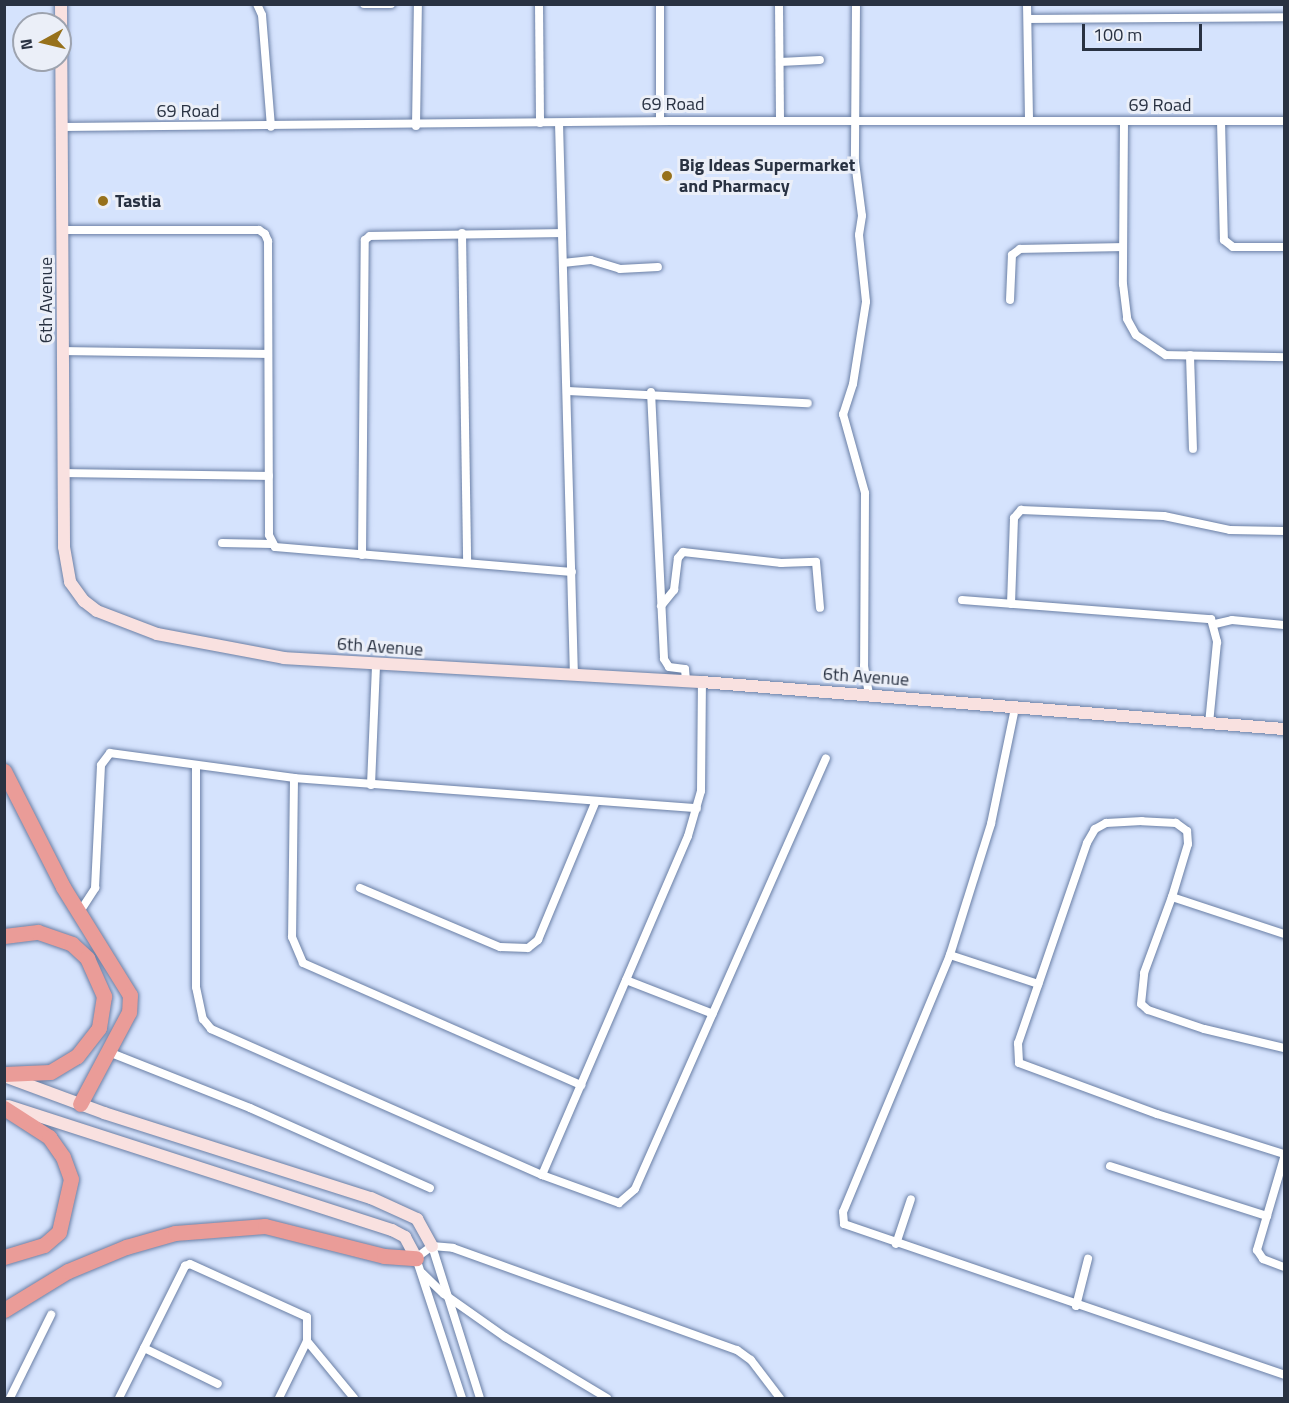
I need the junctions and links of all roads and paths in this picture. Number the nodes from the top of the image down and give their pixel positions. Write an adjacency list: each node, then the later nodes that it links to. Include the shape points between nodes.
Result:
1 (61, 4): 25 (street, 6th Avenue)
2 (257, 4): 26 (street, via 262,15)
3 (364, 4): 4 (street)
4 (391, 4)
5 (418, 4): 24 (street)
6 (539, 4): 22 (street)
7 (660, 4): 17 (street)
8 (779, 4): 14 (street)
9 (856, 4): 15 (street)
10 (1028, 4): 12 (street)
11 (1284, 17): 12 (street)
12 (1028, 19): 16 (street)
13 (820, 60): 14 (street)
14 (780, 62): 18 (street)
15 (857, 120): 16 (street, 69 Road); 18 (street, 69 Road); 61 (street, via 855,162 866,302 853,384 843,414 865,493 864,666)
16 (1029, 120): 19 (street, 69 Road)
17 (660, 121): 18 (street, 69 Road); 23 (street, 69 Road)
18 (780, 121)
19 (1124, 121): 20 (street, 69 Road); 30 (street)
20 (1221, 121): 21 (street, 69 Road); 31 (street, via 1222,233 1233,247)
21 (1284, 121)
22 (540, 123): 23 (street, 69 Road); 24 (street, 69 Road)
23 (559, 123): 29 (street)
24 (416, 126): 26 (street, 69 Road)
25 (63, 127): 26 (street, 69 Road); 27 (street, 6th Avenue)
26 (271, 127)
27 (64, 230): 35 (street, 6th Avenue); 36 (street, via 260,230 268,241)
28 (462, 233): 29 (street); 48 (street, via 370,236 363,244); 49 (street)
29 (561, 233): 32 (street)
30 (1122, 247): 34 (street, via 1020,249 1012,255); 37 (street, via 1125,302 1131,328 1143,343 1158,352)
31 (1284, 247)
32 (563, 263): 33 (street, via 591,260 620,268); 39 (street)
33 (658, 267)
34 (1010, 300)
35 (64, 351): 36 (street); 43 (street, 6th Avenue)
36 (268, 354): 44 (street)
37 (1190, 355): 38 (street); 42 (street)
38 (1284, 357)
39 (567, 391): 40 (street); 50 (street)
40 (651, 392): 41 (street); 53 (street)
41 (808, 403)
42 (1193, 448)
43 (64, 473): 44 (street); 57 (street, 6th Avenue, via 66,571 75,592 97,610 156,634 226,650)
44 (269, 476): 47 (street)
45 (1284, 531): 52 (street, via 1230,530 1164,516 1021,510 1014,518)
46 (222, 543): 47 (street)
47 (272, 544): 48 (street, via 279,549)
48 (363, 555): 49 (street)
49 (467, 563): 50 (street)
50 (572, 572): 58 (street)
51 (962, 600): 52 (street)
52 (1011, 604): 55 (street, via 1206,618)
53 (661, 606): 54 (street, via 674,590 678,558 683,552 781,563 816,562); 59 (street, via 664,659 669,667 686,670)
54 (820, 608)
55 (1215, 624): 56 (street, via 1232,620); 63 (street)
56 (1284, 625)
57 (376, 665): 58 (street, 6th Avenue); 69 (street)
58 (574, 676): 59 (street, 6th Avenue)
59 (686, 681): 60 (street, 6th Avenue)
60 (702, 682): 61 (street, 6th Avenue); 71 (street)
61 (869, 695): 62 (street, 6th Avenue)
62 (1015, 708): 63 (street, 6th Avenue); 77 (street, via 991,824)
63 (1209, 723): 64 (street, 6th Avenue)
64 (1284, 729)
65 (826, 758): 80 (street)
66 (196, 765): 68 (street); 74 (street, via 116,752 104,758 94,888); 89 (street, via 196,987 206,1025 218,1034)
67 (4, 771): 74 (highway)
68 (294, 778): 69 (street); 84 (street, via 292,937 303,963)
69 (372, 785): 70 (street)
70 (595, 803): 71 (street); 72 (street, via 538,940 528,948 500,947)
71 (697, 808): 78 (street)
72 (360, 888)
73 (1172, 897): 75 (street); 79 (street, via 1188,844 1184,826 1142,821 1106,823 1095,829); 81 (street, via 1144,973 1141,1004 1204,1029)
74 (79, 913): 82 (highway, via 130,995 129,1012)
75 (1284, 934)
76 (4, 936): 83 (highway, via 38,932 72,944 93,967 104,996 99,1028 77,1056 50,1072)
77 (950, 955): 79 (street); 93 (street, via 843,1212 842,1218 849,1228)
78 (626, 980): 80 (street); 84 (street)
79 (1038, 984): 87 (street, via 1016,1050 1019,1063 1025,1068)
80 (713, 1014): 89 (street, via 635,1190 626,1201 610,1202)
81 (1284, 1048)
82 (106, 1051): 85 (highway); 90 (street, via 250,1108)
83 (4, 1075): 85 (street)
84 (581, 1084): 89 (street)
85 (80, 1104): 94 (street, via 371,1198 417,1219)
86 (4, 1106): 95 (highway, via 49,1137 63,1157 71,1179 59,1232 44,1245); 97 (street, via 392,1230 405,1237)
87 (1284, 1156): 92 (street)
88 (1110, 1166): 92 (street)
89 (542, 1175)
90 (430, 1188)
91 (911, 1199): 93 (street)
92 (1267, 1216): 98 (street, via 1259,1255)
93 (896, 1244): 100 (street)
94 (432, 1246): 97 (street); 99 (street); 114 (street, via 453,1248 737,1350 751,1360)
95 (4, 1257)
96 (1088, 1259): 100 (street)
97 (418, 1265): 99 (street); 101 (highway, via 265,1226 175,1233 126,1247 68,1271); 111 (street)
98 (1284, 1267)
99 (444, 1294): 112 (street); 113 (street)
100 (1076, 1306): 105 (street)
101 (4, 1310)
102 (51, 1315): 107 (street)
103 (307, 1341): 104 (street, via 309,1325 305,1315 190,1264); 109 (street); 110 (street)
104 (144, 1348): 106 (street); 108 (street)
105 (1284, 1375)
106 (218, 1384)
107 (10, 1398)
108 (119, 1398)
109 (279, 1398)
110 (354, 1398)
111 (462, 1398)
112 (480, 1398)
113 (607, 1398)
114 (780, 1398)

